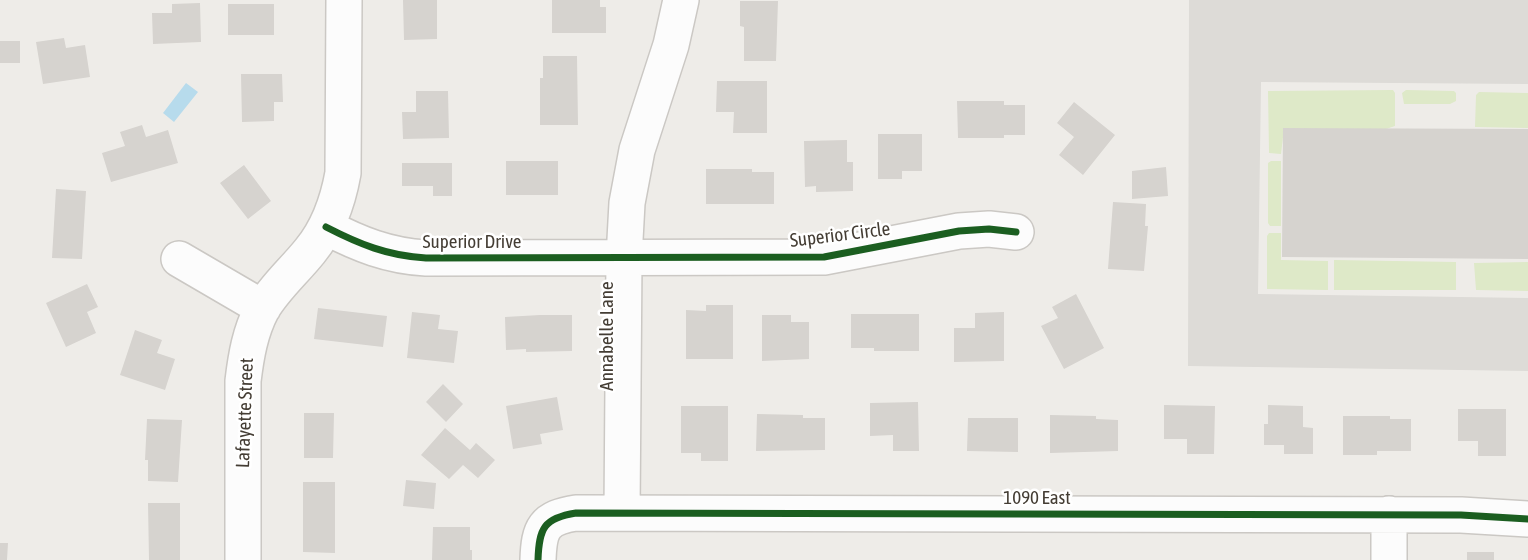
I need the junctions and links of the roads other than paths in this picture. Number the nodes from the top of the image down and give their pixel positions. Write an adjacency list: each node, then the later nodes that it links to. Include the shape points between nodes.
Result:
1 (344, 0): 3 (street, Lafayette Street, via 343,173)
2 (681, 0): 5 (street, Annabelle Lane, via 637,150 627,203)
3 (326, 227): 5 (street, Superior Drive, via 401,257); 7 (street, Lafayette Street)
4 (1016, 232): 5 (street, Superior Circle, via 959,231 824,257)
5 (624, 258): 8 (street, Annabelle Lane)
6 (179, 259): 7 (street)
7 (263, 308): 11 (street, Lafayette Street, via 252,331 243,381)
8 (622, 512): 9 (street, 1090 East); 12 (street, 1090 East, via 576,513 547,522)
9 (1389, 514): 10 (street, 1090 East); 13 (street)
10 (1528, 519)
11 (243, 560)
12 (538, 560)
13 (1389, 560)

